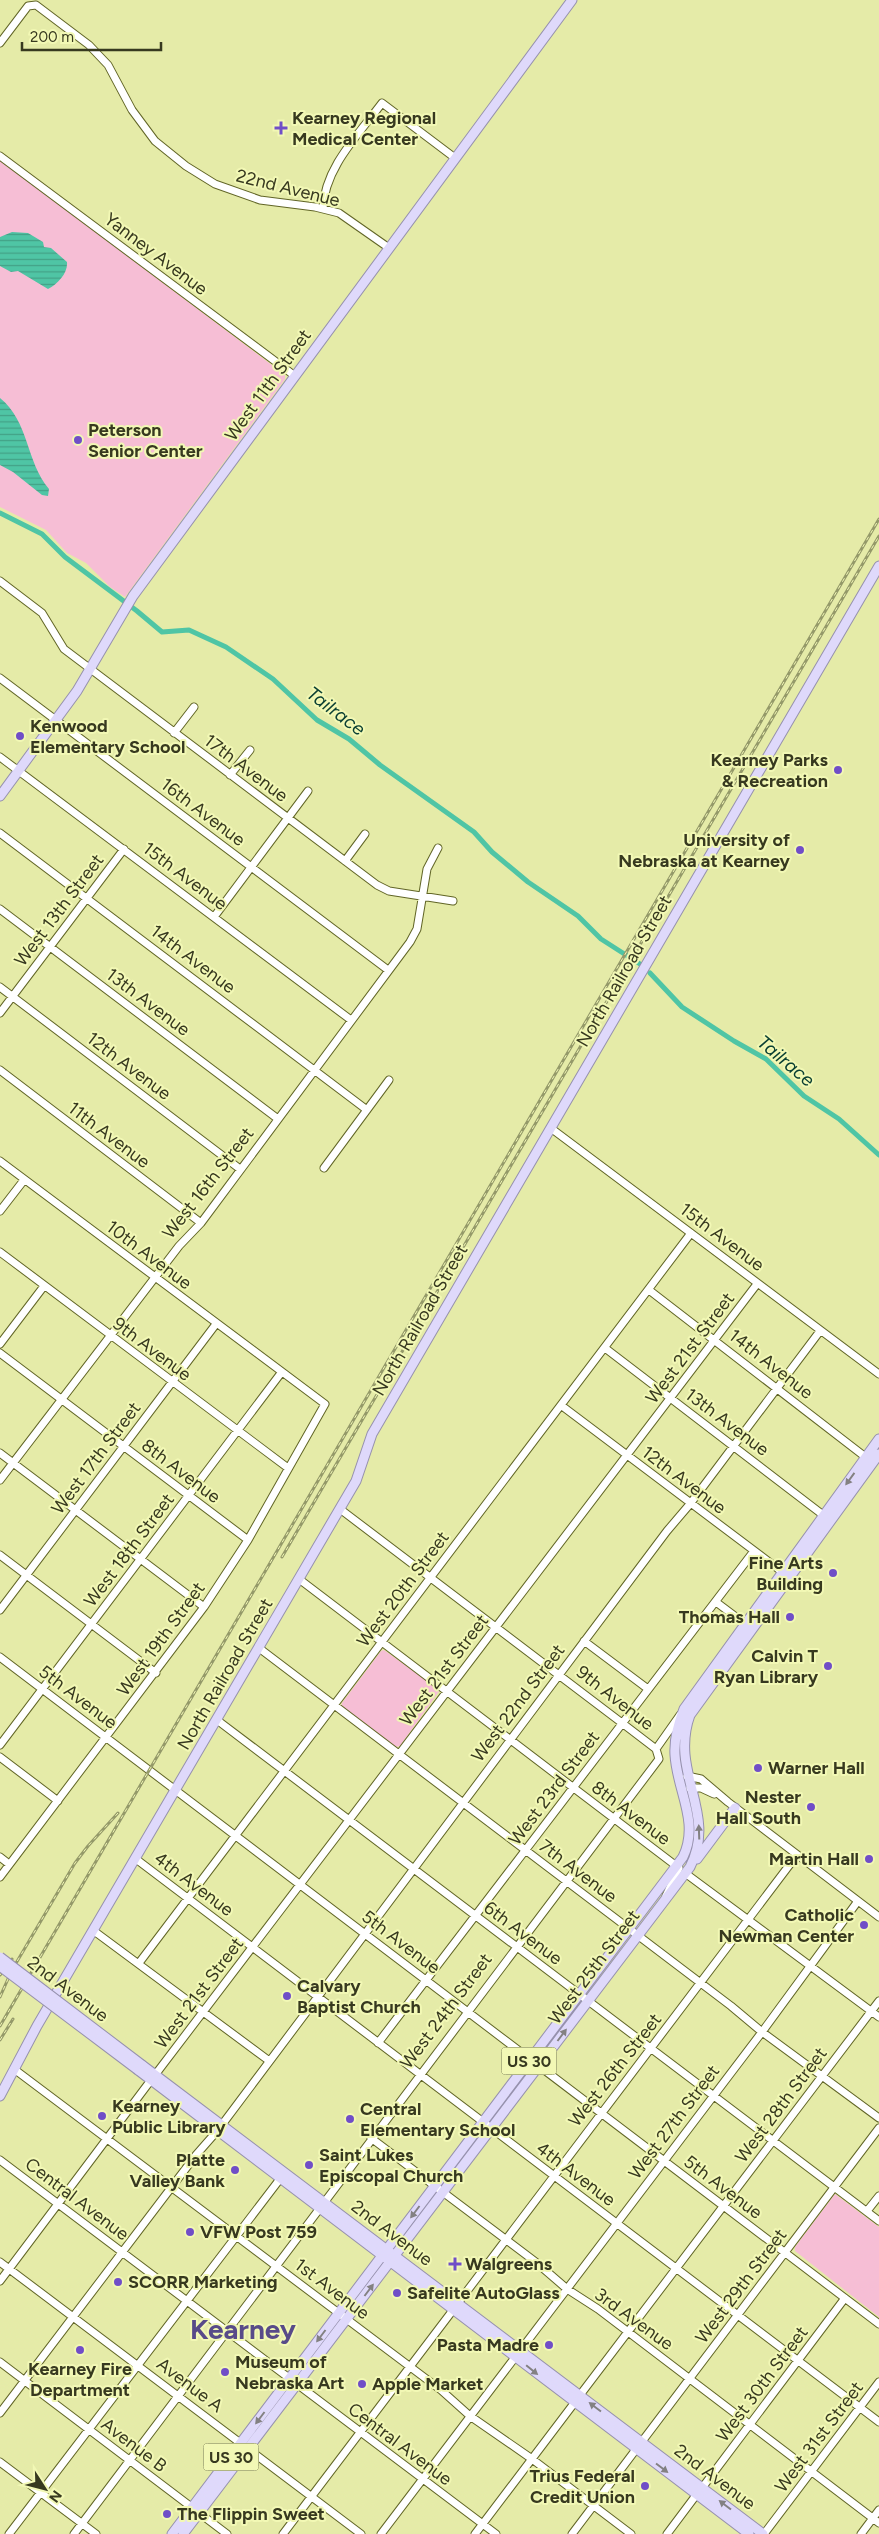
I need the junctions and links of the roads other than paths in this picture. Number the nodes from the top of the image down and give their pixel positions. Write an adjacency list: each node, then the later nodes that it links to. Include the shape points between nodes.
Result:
1 (572, 0): 4 (main road, West 11th Street)
2 (0, 44): 5 (street, 22nd Avenue, via 28,6 36,5 89,45 108,65 132,110 155,141 186,166 215,184 260,200)
3 (0, 156): 7 (street, Yanney Avenue)
4 (455, 158): 5 (street, via 382,103 325,185); 6 (main road, West 11th Street)
5 (322, 208): 6 (street, 22nd Avenue, via 340,213)
6 (389, 248): 7 (main road, West 11th Street)
7 (295, 376): 10 (main road, West 11th Street, via 132,596)
8 (879, 566): 44 (main road, North Railroad Street)
9 (0, 581): 10 (street, 17th Avenue, via 42,613 64,649)
10 (90, 670): 13 (main road, West 11th Street); 14 (street, 17th Avenue)
11 (0, 678): 13 (street, 16th Avenue)
12 (194, 707): 14 (street)
13 (57, 721): 17 (main road, West 11th Street); 27 (street, 16th Avenue)
14 (174, 733): 18 (street, 17th Avenue)
15 (250, 750): 18 (street)
16 (0, 757): 17 (street, 15th Avenue)
17 (19, 771): 20 (main road, West 11th Street); 25 (street, 15th Avenue)
18 (230, 775): 21 (street, 17th Avenue)
19 (308, 791): 21 (street)
20 (0, 796)
21 (288, 818): 26 (street, 17th Avenue); 27 (street)
22 (0, 833): 29 (street, 14th Avenue)
23 (365, 834): 26 (street)
24 (438, 848): 28 (street, West 16th Street, via 427,869)
25 (124, 849): 29 (street, West 13th Street); 32 (street, 15th Avenue)
26 (345, 861): 28 (street, 17th Avenue, via 389,891)
27 (251, 868): 32 (street); 34 (street, 16th Avenue)
28 (423, 897): 30 (street, 17th Avenue); 34 (street, West 16th Street, via 417,929)
29 (87, 898): 33 (street, West 13th Street); 40 (street, 14th Avenue)
30 (453, 901)
31 (0, 909): 33 (street, 13th Avenue)
32 (214, 917): 38 (street, 15th Avenue)
33 (50, 947): 36 (street, West 13th Street); 43 (street, 13th Avenue)
34 (388, 970): 38 (street, West 16th Street)
35 (0, 987): 36 (street, 12th Avenue)
36 (12, 996): 37 (street, West 13th Street); 47 (street, 12th Avenue)
37 (0, 1012)
38 (351, 1020): 40 (street, West 16th Street)
39 (0, 1070): 50 (street, 11th Avenue)
40 (314, 1070): 42 (street, 14th Avenue); 43 (street, West 16th Street)
41 (389, 1080): 42 (street)
42 (367, 1110): 46 (street)
43 (278, 1119): 47 (street, West 16th Street)
44 (552, 1129): 51 (street, 15th Avenue); 86 (main road, North Railroad Street, via 372,1434 359,1475)
45 (0, 1161): 48 (street, 10th Avenue)
46 (324, 1168)
47 (240, 1169): 50 (street, West 16th Street)
48 (24, 1180): 49 (street); 53 (street, 10th Avenue)
49 (0, 1211)
50 (201, 1223): 53 (street, West 16th Street)
51 (692, 1233): 54 (street, 15th Avenue); 56 (street, West 20th Street)
52 (0, 1252): 55 (street, 9th Avenue)
53 (154, 1278): 57 (street, 10th Avenue); 59 (street, West 16th Street)
54 (758, 1284): 58 (street, 15th Avenue); 60 (street, West 21st Street)
55 (44, 1286): 59 (street, 9th Avenue); 61 (street)
56 (649, 1290): 60 (street, 14th Avenue); 62 (street, West 20th Street)
57 (216, 1324): 64 (street, 10th Avenue); 66 (street, West 17th Street)
58 (820, 1331): 65 (street, 15th Avenue); 67 (street, West 22nd Street)
59 (110, 1336): 66 (street, 9th Avenue); 69 (street, West 16th Street)
60 (715, 1339): 67 (street, 14th Avenue); 68 (street, West 21st Street)
61 (0, 1344)
62 (605, 1348): 68 (street, 13th Avenue); 71 (street, West 20th Street)
63 (0, 1353): 69 (street, 8th Avenue)
64 (281, 1373): 70 (street, 10th Avenue); 72 (street, West 18th Street)
65 (877, 1373)
66 (172, 1382): 72 (street, 9th Avenue); 74 (street, West 17th Street)
67 (777, 1388): 75 (street, West 22nd Street); 79 (street, 14th Avenue)
68 (670, 1398): 75 (street, 13th Avenue); 78 (street, West 21st Street)
69 (61, 1400): 74 (street, 8th Avenue); 80 (street, West 16th Street)
70 (325, 1404): 81 (street, West 19th Street)
71 (562, 1406): 78 (street, 12th Avenue); 94 (street, West 20th Street)
72 (237, 1431): 81 (street, 9th Avenue); 83 (street, West 18th Street)
73 (879, 1439): 79 (main road, West 24th Street / US 30)
74 (124, 1446): 83 (street, 8th Avenue); 85 (street, West 17th Street)
75 (733, 1447): 84 (street, West 22nd Street); 87 (street, 13th Avenue)
76 (0, 1453): 80 (street)
77 (879, 1454): 79 (main road, West 24th Street / US 30)
78 (627, 1455): 84 (street, 12th Avenue); 101 (street, West 21st Street)
79 (869, 1461): 87 (main road, West 24th Street / US 30)
80 (13, 1462): 82 (street, West 16th Street); 85 (street)
81 (288, 1468): 88 (street, West 19th Street)
82 (0, 1480)
83 (189, 1495): 88 (street, 8th Avenue); 91 (street, West 18th Street)
84 (690, 1504): 89 (street, 12th Avenue); 102 (street, West 22nd Street)
85 (76, 1509): 91 (street); 93 (street, West 17th Street)
86 (340, 1509): 94 (street, 9th Avenue); 95 (main road, North Railroad Street)
87 (827, 1517): 92 (main road, West 24th Street / US 30)
88 (248, 1540): 97 (street, West 19th Street)
89 (754, 1551): 92 (street, 12th Avenue); 96 (street, West 23rd Street)
90 (0, 1555): 93 (street)
91 (140, 1559): 97 (street); 100 (street, West 18th Street)
92 (785, 1574): 99 (main road, West 24th Street / US 30); 122 (main road, West 24th Street / US 30, via 690,1715 684,1742)
93 (27, 1575): 98 (street, West 17th Street); 100 (street)
94 (431, 1577): 101 (street, 9th Avenue); 103 (street, West 20th Street)
95 (299, 1579): 103 (street, 8th Avenue); 104 (main road, North Railroad Street)
96 (716, 1602): 99 (street); 109 (street, West 23rd Street)
97 (204, 1607): 106 (street, West 19th Street)
98 (0, 1610)
99 (744, 1623): 112 (main road, West 24th Street / US 30)
100 (92, 1624): 106 (street); 108 (street, West 18th Street)
101 (497, 1626): 107 (street, 9th Avenue); 110 (street, West 21st Street)
102 (584, 1641): 107 (street, West 22nd Street); 109 (street)
103 (382, 1642): 110 (street, 8th Avenue); 111 (street, West 20th Street)
104 (259, 1648): 111 (street, 7th Avenue); 113 (main road, North Railroad Street)
105 (0, 1657): 108 (street, 5th Avenue)
106 (156, 1673): 115 (street, West 19th Street)
107 (559, 1674): 114 (street, 9th Avenue); 116 (street, West 22nd Street)
108 (42, 1689): 115 (street, 5th Avenue); 117 (street, West 18th Street)
109 (648, 1689): 114 (street, West 23rd Street)
110 (447, 1692): 116 (street, 8th Avenue); 119 (street, West 21st Street)
111 (334, 1705): 119 (street, 7th Avenue); 121 (street, West 20th Street)
112 (684, 1710): 118 (street, West 24th Street); 122 (main road, West 24th Street / US 30, via 675,1745)
113 (217, 1720): 121 (street, 6th Avenue); 124 (main road, North Railroad Street)
114 (622, 1723): 118 (street, 9th Avenue); 123 (street, West 23rd Street)
115 (107, 1738): 124 (street, 5th Avenue); 127 (street, West 19th Street)
116 (510, 1739): 123 (street, 8th Avenue); 128 (street, West 22nd Street)
117 (0, 1745)
118 (656, 1749): 130 (street, West 24th Street, via 657,1762)
119 (399, 1754): 128 (street, 7th Avenue); 131 (street, West 21st Street)
120 (0, 1757): 127 (street)
121 (284, 1771): 131 (street, 6th Avenue); 132 (street, West 20th Street)
122 (683, 1775): 125 (main road, West 24th Street / US 30); 126 (street, via 701,1779)
123 (573, 1788): 130 (street, 8th Avenue); 133 (street, West 23rd Street)
124 (176, 1790): 132 (street, 5th Avenue); 136 (main road, North Railroad Street)
125 (689, 1792): 126 (street, via 701,1788); 138 (main road, West 25th Street / US 30, via 690,1840); 140 (main road, West 25th Street / US 30, one-way to 125, via 700,1842 700,1828)
126 (721, 1797): 129 (street)
127 (58, 1801): 137 (street, West 19th Street)
128 (462, 1802): 133 (street, 7th Avenue); 139 (street, West 22nd Street)
129 (736, 1808): 134 (street); 140 (main road)
130 (614, 1819): 138 (street, 8th Avenue); 142 (street, West 24th Street)
131 (349, 1820): 139 (street, 6th Avenue); 143 (street, West 21st Street)
132 (235, 1835): 143 (street, 5th Avenue); 144 (street, West 20th Street)
133 (526, 1850): 142 (street, 7th Avenue); 147 (street, West 23rd Street)
134 (797, 1855): 146 (street); 149 (street, West 26th Street)
135 (0, 1857): 137 (street)
136 (136, 1859): 144 (street, 4th Avenue); 151 (main road, North Railroad Street)
137 (9, 1864): 141 (street, West 19th Street)
138 (677, 1866): 145 (street, 8th Avenue, via 679,1871); 150 (main road, West 25th Street / US 30)
139 (413, 1868): 147 (street, 6th Avenue); 152 (street, West 22nd Street)
140 (687, 1870): 145 (main road, West 25th Street / US 30); 149 (street)
141 (0, 1877)
142 (566, 1881): 150 (street, 7th Avenue); 154 (street, West 24th Street)
143 (300, 1884): 152 (street, 5th Avenue); 155 (street, West 21st Street)
144 (188, 1898): 155 (street, 4th Avenue); 157 (street, West 20th Street)
145 (666, 1898): 153 (main road, West 25th Street / US 30)
146 (858, 1901): 148 (street); 159 (street, West 27th Street)
147 (476, 1916): 154 (street, 6th Avenue); 160 (street, West 23rd Street)
148 (879, 1917)
149 (748, 1920): 159 (street); 161 (street, West 26th Street)
150 (629, 1929): 153 (street, 7th Avenue); 162 (main road, West 25th Street / US 30)
151 (94, 1931): 157 (street); 177 (main road, North Railroad Street)
152 (364, 1933): 160 (street, 5th Avenue); 163 (street, West 22nd Street)
153 (638, 1936): 161 (street, 7th Avenue); 164 (main road, West 25th Street / US 30)
154 (516, 1946): 162 (street, 6th Avenue); 166 (street, West 24th Street)
155 (252, 1948): 163 (street, 4th Avenue); 168 (street, West 21st Street)
156 (0, 1957): 176 (main road, 2nd Avenue, bridge)
157 (139, 1963): 168 (street)
158 (0, 1966): 176 (main road, 2nd Avenue, bridge)
159 (810, 1967): 167 (street); 170 (street, West 27th Street)
160 (427, 1980): 166 (street, 5th Avenue); 171 (street, West 23rd Street)
161 (700, 1984): 170 (street, 7th Avenue); 172 (street, West 26th Street)
162 (580, 1994): 164 (street, 6th Avenue); 173 (main road, West 25th Street / US 30)
163 (316, 1996): 171 (street, 4th Avenue); 174 (street, West 22nd Street)
164 (588, 2001): 172 (street, 6th Avenue); 175 (main road, West 25th Street / US 30, one-way to 164)
165 (879, 2001): 167 (street, West 28th Street)
166 (467, 2011): 173 (street, 5th Avenue); 178 (street, West 24th Street)
167 (871, 2011): 169 (street); 179 (street, West 28th Street)
168 (204, 2012): 174 (street); 180 (street, West 21st Street)
169 (879, 2017)
170 (762, 2032): 179 (street, 7th Avenue); 181 (street, West 27th Street)
171 (378, 2043): 178 (street, 4th Avenue)
172 (651, 2048): 181 (street, 6th Avenue); 183 (street, West 26th Street)
173 (531, 2059): 175 (street, 5th Avenue); 185 (main road, West 25th Street / US 30)
174 (268, 2060): 186 (street, West 22nd Street)
175 (539, 2066): 183 (street, 5th Avenue); 187 (main road, West 25th Street / US 30)
176 (140, 2067): 180 (main road, 2nd Avenue)
177 (14, 2069): 182 (main road, North Railroad Street); 190 (street, 1st Avenue)
178 (419, 2074): 185 (street, 4th Avenue); 189 (street, West 24th Street)
179 (822, 2076): 184 (street, 7th Avenue); 191 (street, West 28th Street)
180 (153, 2078): 186 (main road, 2nd Avenue); 190 (street, West 21st Street)
181 (713, 2095): 191 (street, 6th Avenue); 193 (street, West 27th Street)
182 (0, 2096)
183 (600, 2112): 193 (street, 5th Avenue); 195 (street, West 26th Street)
184 (879, 2118)
185 (483, 2122): 187 (street, 4th Avenue); 196 (main road, West 25th Street / US 30)
186 (218, 2126): 194 (main road, 2nd Avenue); 197 (street, West 22nd Street, via 200,2144 196,2155)
187 (491, 2128): 195 (street, 4th Avenue); 199 (main road, West 25th Street / US 30)
188 (879, 2128): 198 (street, West 29th Street)
189 (371, 2138): 196 (street, 3rd Avenue); 202 (street, West 24th Street)
190 (107, 2139): 197 (street, 1st Avenue); 201 (street, West 21st Street)
191 (773, 2141): 198 (street, 6th Avenue); 203 (street, West 28th Street)
192 (0, 2160): 201 (street, Central Avenue)
193 (664, 2160): 203 (street, 5th Avenue); 206 (street, West 27th Street)
194 (283, 2175): 202 (main road, 2nd Avenue); 207 (street)
195 (553, 2176): 206 (street, 4th Avenue); 208 (street, West 26th Street)
196 (435, 2186): 199 (street, 3rd Avenue); 211 (main road, West 25th Street / US 30, one-way to 211)
197 (171, 2187): 207 (street, 1st Avenue); 210 (street, West 22nd Street)
198 (834, 2187): 204 (street, 6th Avenue); 209 (street, West 29th Street)
199 (443, 2192): 208 (street, 3rd Avenue); 211 (main road, West 25th Street / US 30)
200 (879, 2196): 204 (street)
201 (58, 2204): 210 (street, Central Avenue); 214 (street, West 21st Street)
202 (321, 2205): 211 (main road, 2nd Avenue); 213 (street, West 24th Street)
203 (724, 2206): 209 (street, 5th Avenue); 215 (street, West 28th Street)
204 (867, 2211): 205 (street, 6th Avenue)
205 (879, 2221)
206 (616, 2224): 215 (street, 4th Avenue); 217 (street, West 27th Street)
207 (236, 2235): 213 (street, 1st Avenue); 219 (street)
208 (506, 2240): 217 (street, 3rd Avenue); 220 (street, West 26th Street)
209 (785, 2252): 218 (street, 5th Avenue); 221 (street, West 29th Street)
210 (123, 2253): 219 (street, Central Avenue); 223 (street, West 22nd Street)
211 (389, 2255): 220 (main road, 2nd Avenue); 222 (main road, West 25th Street / US 30)
212 (0, 2262): 214 (street, Avenue A)
213 (276, 2265): 222 (street, 1st Avenue); 225 (street, West 24th Street)
214 (9, 2268): 216 (street, West 21st Street); 223 (street, Avenue A)
215 (676, 2269): 221 (street, 4th Avenue); 226 (street, West 28th Street)
216 (0, 2281)
217 (567, 2289): 226 (street, 3rd Avenue); 227 (street, West 27th Street)
218 (845, 2298): 224 (street, 5th Avenue); 228 (street, West 30th Street)
219 (186, 2301): 225 (street, Central Avenue); 230 (street)
220 (456, 2306): 227 (main road, 2nd Avenue); 231 (street, West 26th Street)
221 (737, 2315): 228 (street, 4th Avenue); 232 (street, West 29th Street)
222 (343, 2316): 231 (street, 1st Avenue); 234 (main road, West 25th Street / US 30)
223 (74, 2317): 230 (street, Avenue A); 233 (street, West 22nd Street)
224 (879, 2324)
225 (226, 2331): 234 (street, Central Avenue); 236 (street, West 24th Street)
226 (628, 2332): 232 (street, 3rd Avenue); 237 (street, West 28th Street)
227 (517, 2353): 237 (main road, 2nd Avenue); 240 (street, West 27th Street)
228 (798, 2361): 238 (street, 4th Avenue); 242 (street, West 30th Street)
229 (0, 2362): 233 (street, Avenue B)
230 (138, 2365): 236 (street, Avenue A); 243 (street)
231 (408, 2366): 240 (street, 1st Avenue); 244 (street, West 26th Street)
232 (690, 2379): 242 (street, 3rd Avenue); 246 (street, West 29th Street)
233 (26, 2381): 239 (street, West 22nd Street); 243 (street, Avenue B)
234 (293, 2382): 244 (street, Central Avenue); 245 (main road, US 30)
235 (879, 2382): 238 (street, West 31st Street)
236 (178, 2395): 245 (street, Avenue A); 248 (street, West 24th Street)
237 (578, 2399): 246 (main road, 2nd Avenue); 247 (street, West 28th Street)
238 (860, 2408): 241 (street, 4th Avenue); 250 (street, West 31st Street)
239 (0, 2413)
240 (470, 2416): 247 (street, 1st Avenue); 251 (street, West 27th Street)
241 (879, 2422)
242 (750, 2425): 250 (street, 3rd Avenue); 252 (street, West 30th Street)
243 (89, 2430): 248 (street, Avenue B); 253 (street)
244 (360, 2431): 251 (street, Central Avenue); 254 (street, West 26th Street)
245 (245, 2445): 254 (street, Avenue A); 256 (main road, US 30)
246 (639, 2445): 252 (main road, 2nd Avenue); 255 (street, West 29th Street)
247 (532, 2459): 255 (street, 1st Avenue); 261 (street, West 28th Street)
248 (130, 2460): 256 (street, Avenue B); 260 (street, West 24th Street)
249 (0, 2462): 253 (street)
250 (811, 2472): 258 (street, 3rd Avenue); 277 (street, West 31st Street)
251 (422, 2479): 261 (street, Central Avenue); 270 (street, West 27th Street)
252 (700, 2491): 275 (street, West 30th Street); 276 (main road, 2nd Avenue); 277 (main road, 2nd Avenue, one-way to 252)
253 (40, 2493): 260 (street); 262 (street)
254 (311, 2497): 268 (street, West 26th Street); 269 (street, Avenue A)
255 (593, 2506): 273 (street, West 29th Street); 274 (street, 1st Avenue)
256 (196, 2510): 265 (main road, US 30); 266 (main road, US 30); 267 (street, Avenue B)
257 (879, 2510): 258 (street)
258 (872, 2518): 259 (street, 3rd Avenue); 278 (street)
259 (879, 2523)
260 (82, 2524): 263 (street, West 24th Street); 264 (street)
261 (483, 2524): 271 (street, West 28th Street); 272 (street, Central Avenue)
262 (9, 2534)
263 (74, 2534)
264 (96, 2534)
265 (172, 2534)
266 (183, 2534)
267 (227, 2534)
268 (283, 2534)
269 (361, 2534)
270 (381, 2534)
271 (475, 2534)
272 (496, 2534)
273 (572, 2534)
274 (631, 2534)
275 (667, 2534)
276 (749, 2534)
277 (764, 2534)
278 (861, 2534)

